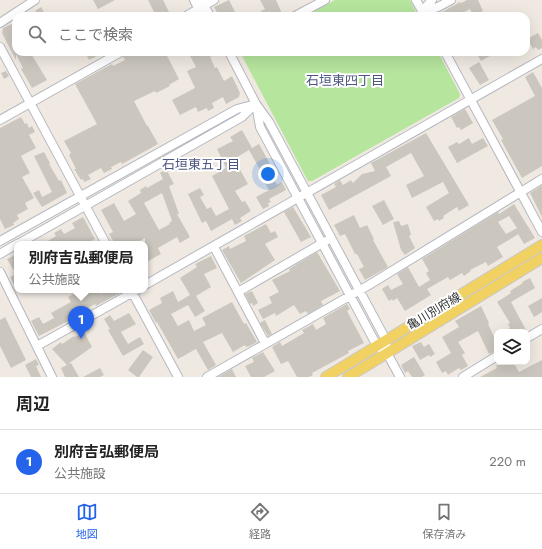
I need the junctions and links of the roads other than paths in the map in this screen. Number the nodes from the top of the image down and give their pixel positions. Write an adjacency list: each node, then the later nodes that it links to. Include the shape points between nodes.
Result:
1 (35, 0): 9 (street)
2 (194, 0): 8 (street)
3 (214, 0): 8 (street)
4 (325, 0): 10 (street)
5 (416, 0): 11 (street)
6 (432, 0): 12 (street)
7 (451, 0): 13 (street)
8 (202, 8)
9 (17, 12)
10 (302, 12)
11 (422, 12)
12 (424, 12)
13 (426, 12)
14 (12, 15): 15 (street)
15 (0, 23)
16 (0, 47): 22 (street)
17 (115, 56): 22 (street)
18 (231, 56): 23 (street)
19 (447, 56): 21 (street)
20 (542, 59): 21 (street)
21 (471, 99): 26 (street); 27 (street)
22 (30, 103): 24 (street); 28 (street)
23 (256, 104): 27 (street, via 270,122); 28 (street, via 237,109); 29 (street, via 260,127); 30 (street, via 242,116)
24 (0, 120)
25 (542, 179): 26 (street)
26 (521, 192): 31 (street); 44 (street)
27 (307, 193): 29 (street); 32 (street)
28 (80, 196): 30 (street); 33 (street)
29 (298, 198): 36 (street); 39 (street)
30 (86, 206): 34 (street); 35 (street)
31 (542, 232)
32 (331, 237): 36 (street); 44 (street)
33 (0, 241)
34 (22, 241)
35 (104, 241)
36 (322, 243): 45 (street); 48 (street)
37 (542, 245): 51 (main road, 亀川別府線)
38 (14, 246): 40 (street)
39 (214, 247): 43 (street); 45 (street)
40 (0, 254)
41 (542, 258): 55 (main road, 亀川別府線)
42 (0, 272): 53 (street)
43 (148, 283)
44 (360, 290): 48 (street); 51 (street)
45 (238, 292): 52 (street)
46 (130, 293): 53 (street)
47 (134, 293): 58 (street)
48 (350, 296): 52 (street); 54 (street)
49 (542, 329): 50 (street)
50 (530, 336)
51 (386, 340): 54 (main road, 亀川別府線); 55 (street)
52 (265, 343): 59 (street)
53 (37, 346): 57 (street)
54 (377, 346): 55 (street); 60 (main road, 亀川別府線)
55 (387, 353): 61 (main road, 亀川別府線); 62 (street)
56 (494, 358): 63 (street)
57 (52, 377)
58 (178, 377)
59 (207, 377)
60 (326, 377)
61 (348, 377)
62 (400, 377)
63 (463, 377)

